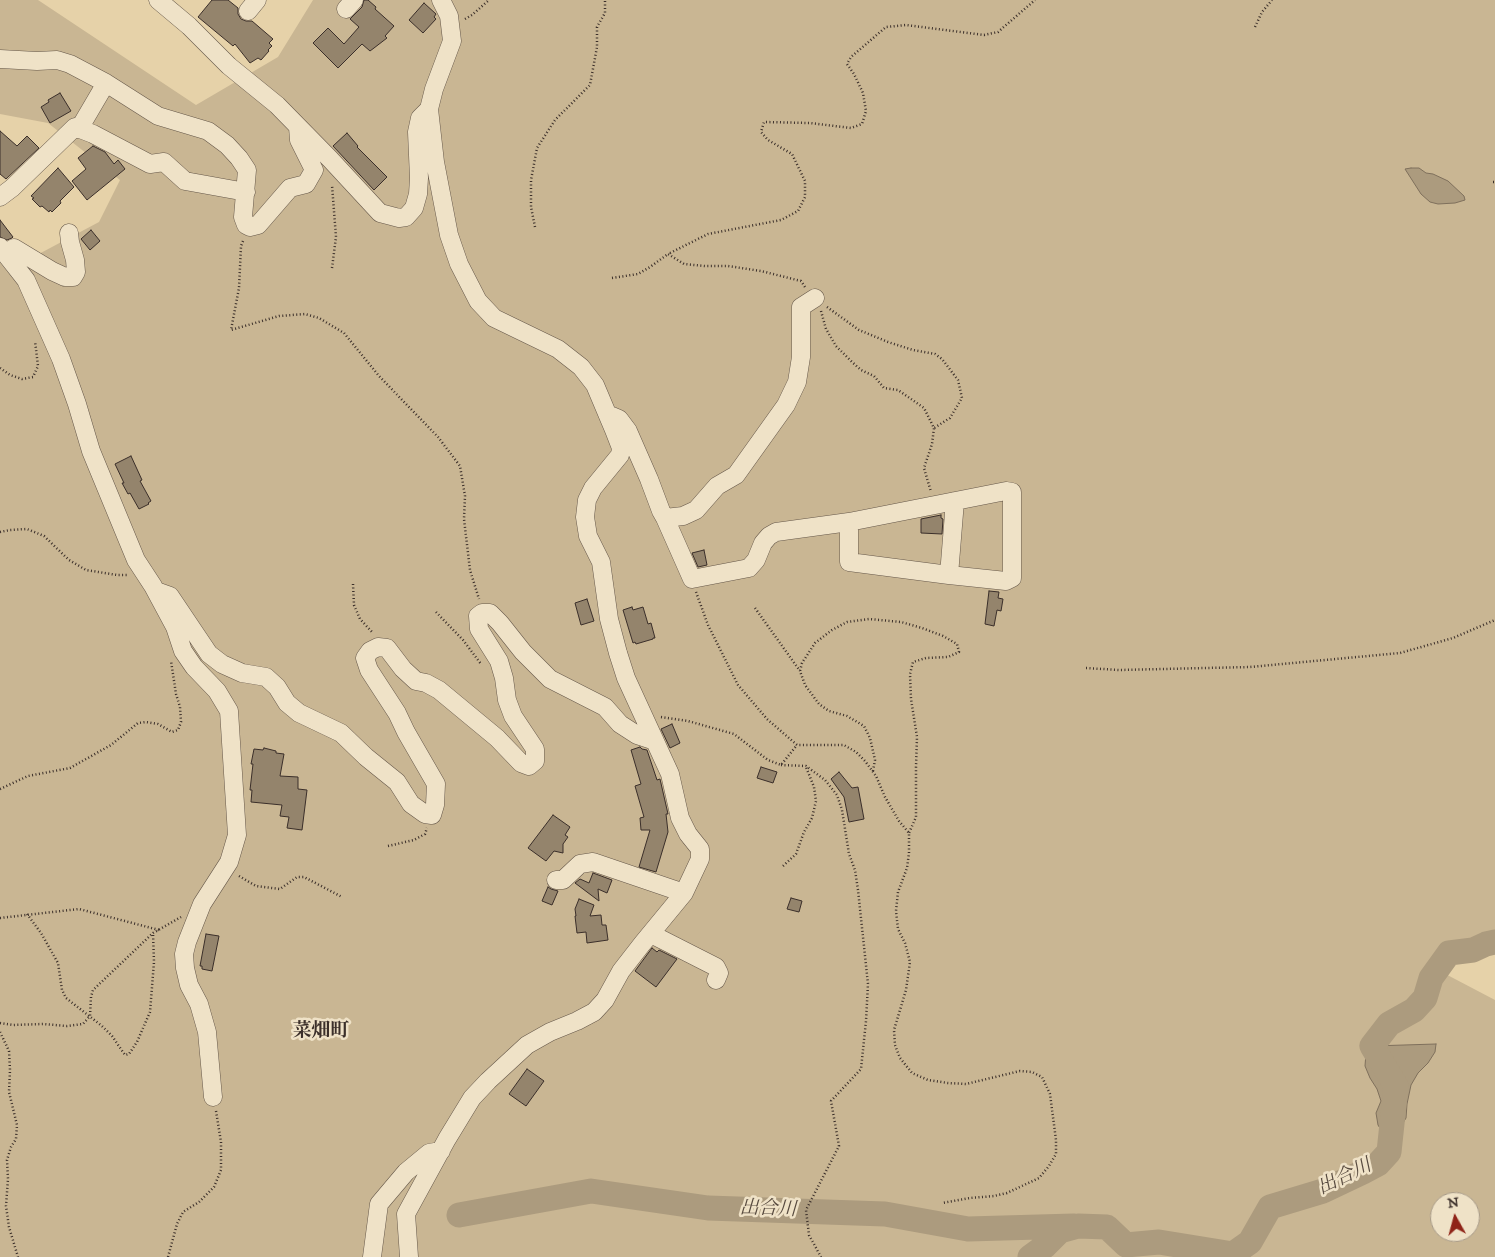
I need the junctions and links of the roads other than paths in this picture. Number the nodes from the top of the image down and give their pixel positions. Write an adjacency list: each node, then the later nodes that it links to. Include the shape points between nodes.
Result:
1 (158, 0): 6 (street)
2 (441, 0): 5 (street, via 449,16 452,41)
3 (0, 59): 4 (street, via 57,60)
4 (106, 83): 7 (street); 8 (street, via 158,116 208,131 226,145 247,170)
5 (429, 109): 6 (street, via 420,118 417,132 418,194 414,208 399,218 380,213); 13 (street, via 449,235 478,301 494,318 558,349 582,367 595,385)
6 (298, 127): 8 (street, via 299,140 314,170 306,184 290,188 258,225 250,227 243,216)
7 (79, 129): 8 (street, via 150,164 164,162 185,181); 9 (street, via 76,127)
8 (246, 192)
9 (0, 197)
10 (70, 234): 11 (street, via 76,272 73,277 52,271 14,248)
11 (3, 250): 18 (street, via 26,280 61,359 91,451 136,560)
12 (815, 298): 15 (street, via 801,306 801,357 797,382 786,405 736,475 717,486 696,510 683,516)
13 (607, 414): 15 (street, via 619,419 628,431); 19 (street, via 621,448 620,455 593,488 585,517 588,536 601,562 609,619 618,653)
14 (955, 501): 16 (street); 17 (street); 17 (street, via 1012,492 1012,578 1006,582)
15 (665, 518): 16 (street, via 692,579 749,568 763,543 776,532)
16 (848, 522): 17 (street, via 849,562)
17 (949, 576)
18 (156, 591): 19 (street, via 170,596 204,647 222,664 266,678 299,713 341,734 397,782 411,804 425,814 432,815 436,805 436,784 397,713 368,670 365,658 378,647 387,648 416,681 439,690 497,738 521,763 529,766 535,761 535,749 513,716 499,661 479,629 478,616 482,613 490,613 550,679 605,707 620,724); 24 (street, via 183,650 229,711 237,835 229,862 202,904 184,954 189,986 199,1004 207,1032)
19 (655, 742): 21 (street, via 670,774 680,818 700,849 700,859)
20 (556, 880): 21 (street, via 563,880 580,864 593,862)
21 (684, 893): 22 (street)
22 (650, 934): 23 (street, via 716,966 719,973); 25 (street, via 594,1012 527,1045 488,1081 457,1120)
23 (716, 980)
24 (213, 1097)
25 (441, 1151): 26 (street, via 430,1153 406,1172 379,1204); 27 (street, via 406,1214)
26 (372, 1257)
27 (408, 1257)

